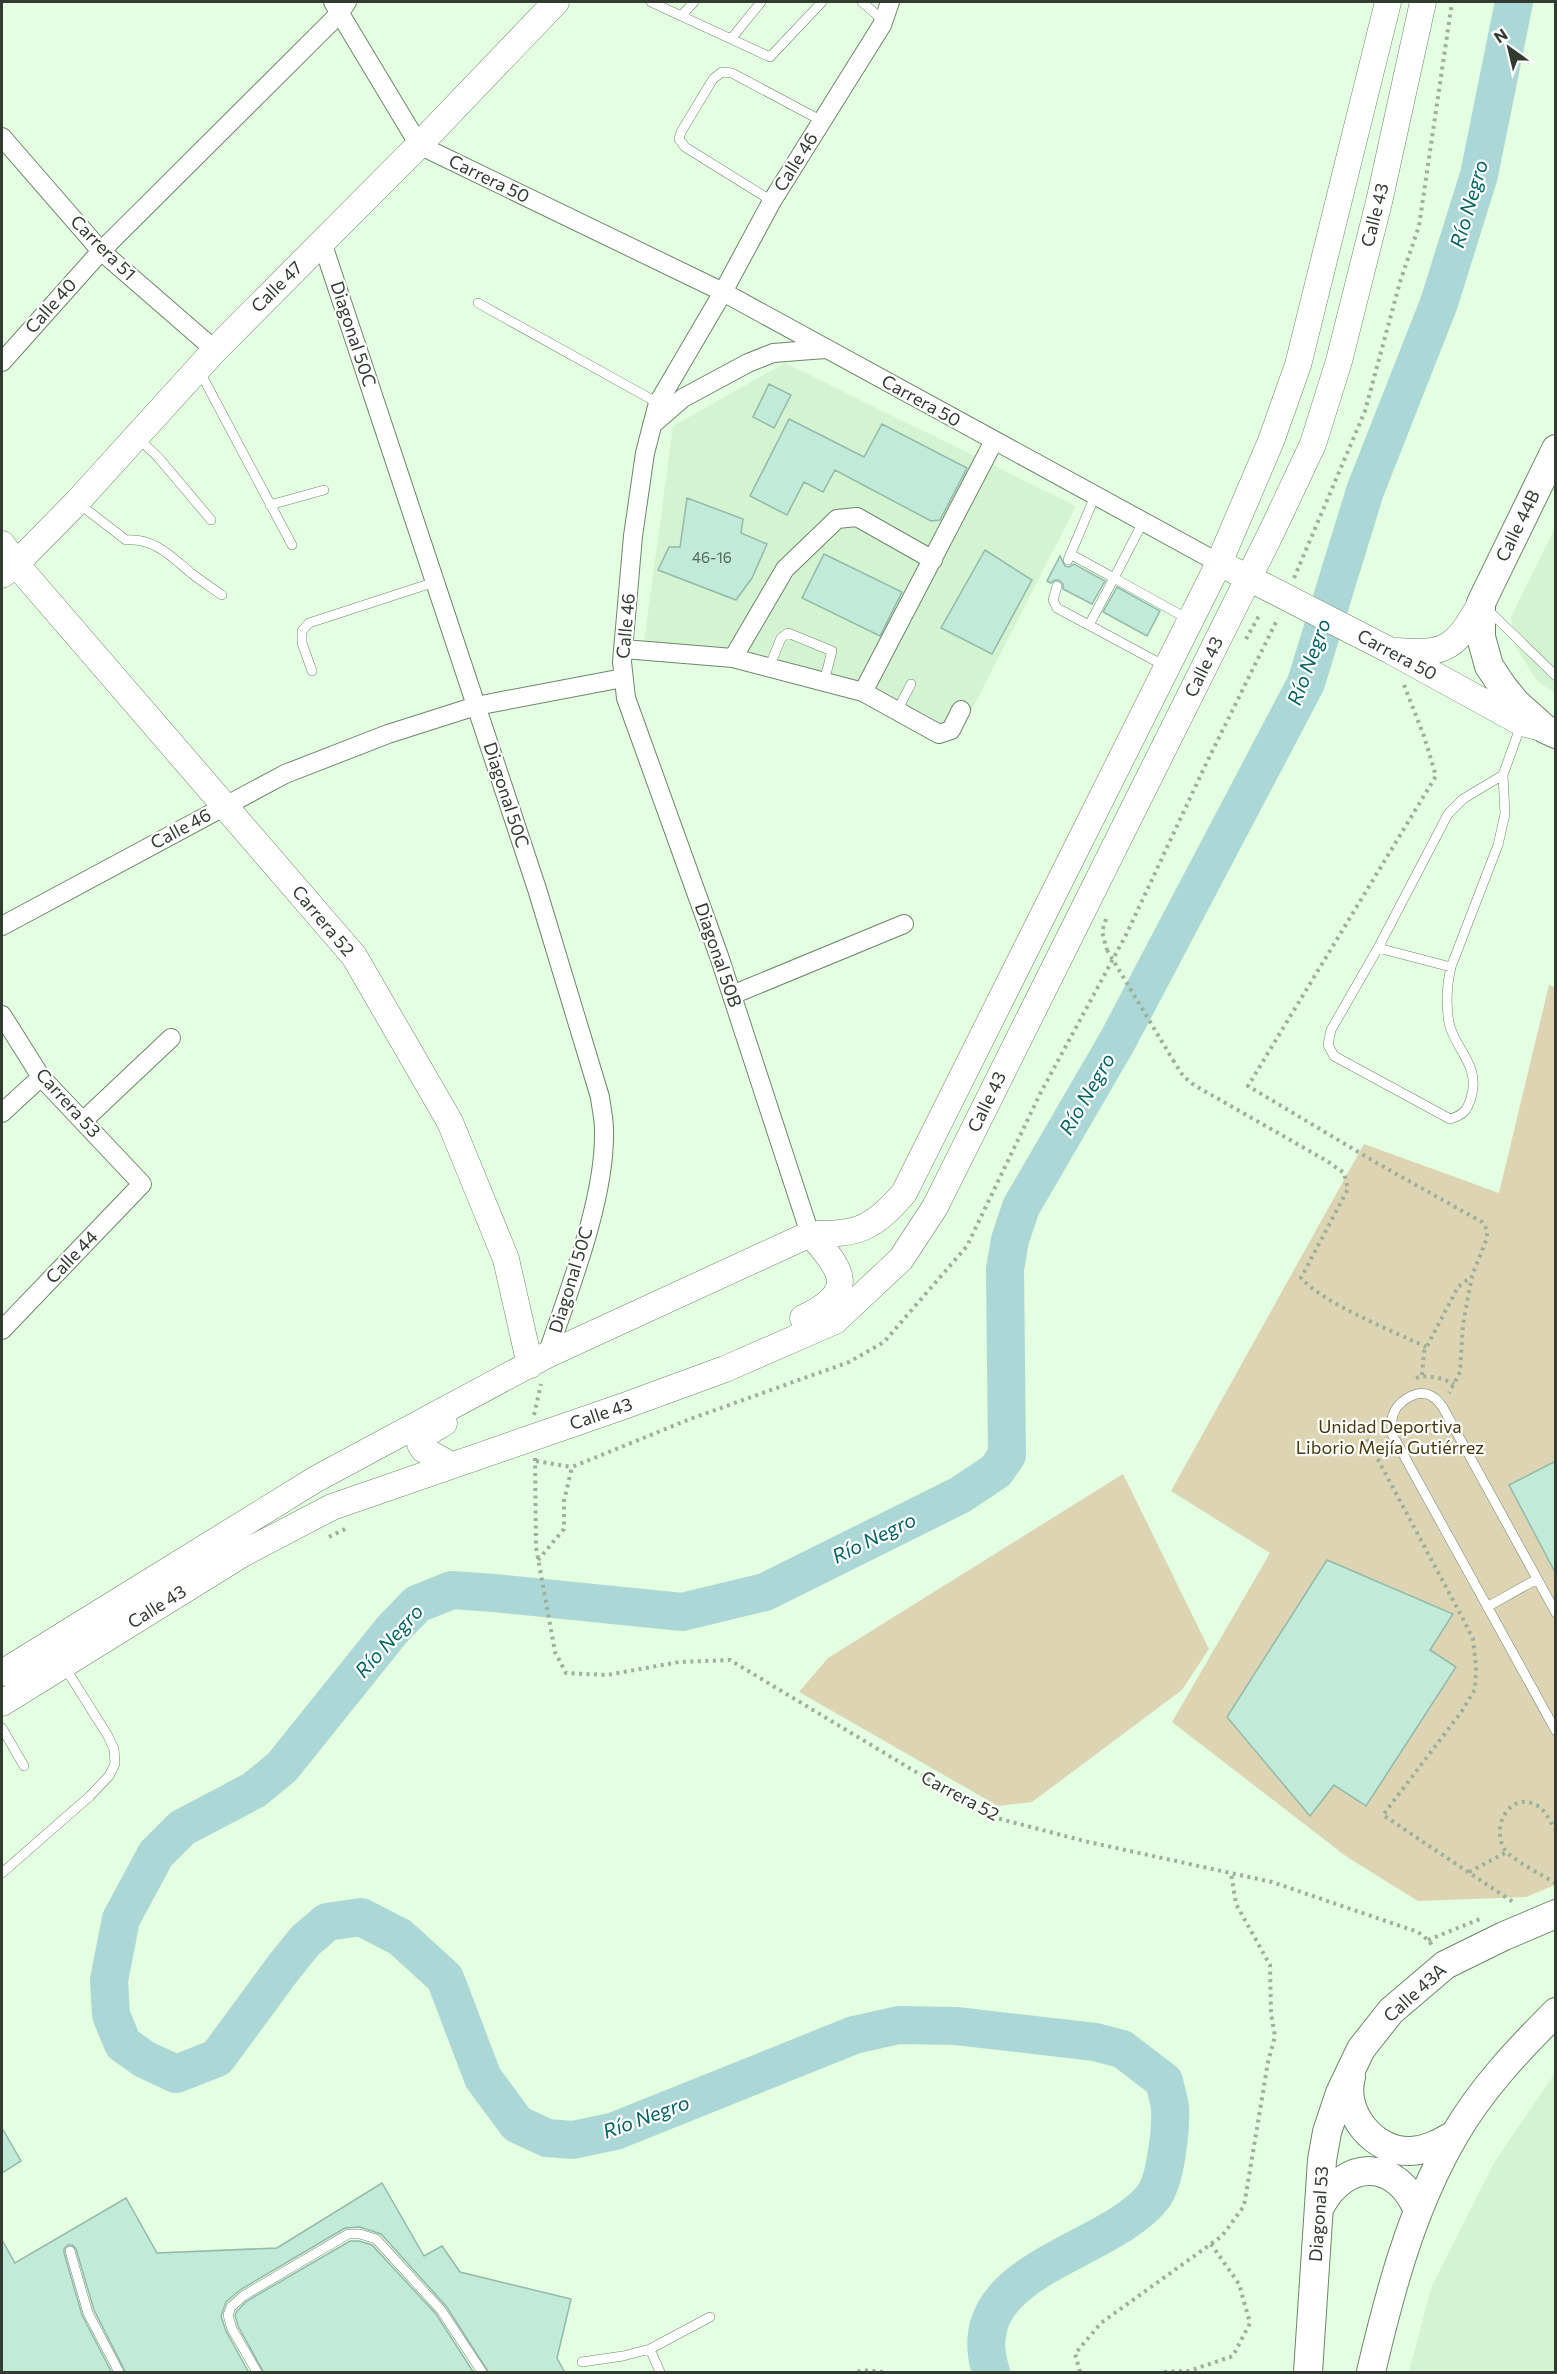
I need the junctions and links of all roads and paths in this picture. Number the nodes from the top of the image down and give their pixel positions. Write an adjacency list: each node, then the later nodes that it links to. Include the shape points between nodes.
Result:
1 (556, 2): 16 (street, Calle 47)
2 (651, 2): 11 (lane)
3 (694, 2): 11 (lane)
4 (761, 2): 13 (lane)
5 (822, 2): 13 (lane, via 770,57)
6 (862, 2): 12 (lane)
7 (890, 2): 12 (street, Calle 46)
8 (1388, 2): 39 (street, Calle 43, via 1298,365 1271,441)
9 (1423, 2): 42 (street, Calle 43, via 1339,361 1313,444)
10 (340, 6): 16 (street); 19 (street)
11 (681, 16): 13 (lane)
12 (884, 21): 14 (street, Calle 46)
13 (731, 39)
14 (822, 121): 17 (street, Calle 46); 17 (lane, via 732,73 722,72 713,79 679,139 685,147)
15 (2, 137): 19 (street, Carrera 51)
16 (419, 145): 18 (street, Calle 47); 20 (street, Carrera 50)
17 (772, 201): 20 (street, Calle 46)
18 (322, 242): 23 (street, Calle 47); 43 (street, Diagonal 50C)
19 (101, 251): 23 (street, Carrera 51); 24 (street, Calle 40)
20 (723, 292): 22 (street, Carrera 50); 25 (street, Calle 46)
21 (478, 303): 25 (lane)
22 (825, 349): 26 (street, via 773,353 748,363 683,398); 28 (street, Carrera 50)
23 (206, 359): 27 (street, Calle 47); 33 (lane)
24 (2, 362)
25 (658, 403): 26 (street, Calle 46)
26 (651, 426): 50 (street, Calle 46, via 633,536)
27 (136, 437): 32 (street, Calle 47); 34 (lane)
28 (994, 441): 31 (street, Carrera 50); 38 (street)
29 (1556, 449): 46 (main road, Calle 44B)
30 (324, 490): 33 (lane)
31 (1095, 496): 35 (street, Carrera 50); 41 (lane, via 1069,557)
32 (77, 502): 40 (street, Calle 47); 45 (lane, via 126,540 137,539 163,549)
33 (270, 505): 37 (lane)
34 (211, 520)
35 (1143, 522): 39 (street, Carrera 50); 41 (lane)
36 (2, 544): 40 (street, Carrera 52)
37 (292, 545)
38 (933, 560): 51 (street, via 857,517 837,519 785,570); 59 (street)
39 (1219, 563): 42 (street, Carrera 50); 47 (street, Calle 43)
40 (9, 570): 65 (street, Carrera 52)
41 (1114, 578): 47 (lane); 48 (lane)
42 (1248, 579): 49 (street, Carrera 50); 87 (street, Calle 43, via 935,1207 901,1259 835,1321 725,1369)
43 (435, 582): 54 (lane, via 309,623 302,631 302,643); 60 (street, Diagonal 50C)
44 (1057, 586): 48 (lane, via 1053,600 1057,608)
45 (222, 595)
46 (1481, 603): 49 (street, Calle 44B, via 1464,632 1446,648 1424,654); 55 (lane); 63 (main road, Calle 44B, via 1481,637 1489,666 1516,703)
47 (1191, 620): 52 (street, Calle 43)
48 (1089, 625): 52 (lane)
49 (1382, 646): 63 (street, Carrera 50); 79 (path, via 1424,736 1436,776 1248,1086 1482,1222 1487,1238)
50 (624, 649): 51 (street); 56 (street, Calle 46)
51 (733, 658): 53 (street)
52 (1167, 667): 78 (street, Calle 43, via 904,1193 886,1215 864,1228 846,1234)
53 (769, 668): 57 (street); 57 (lane, via 781,638 788,633 832,651)
54 (312, 671)
55 (1556, 676)
56 (623, 678): 60 (street, Calle 46); 71 (street, Diagonal 50B)
57 (824, 682): 59 (street)
58 (911, 684): 62 (lane)
59 (863, 692): 62 (street)
60 (476, 706): 65 (street, Calle 46, via 388,734 285,774); 82 (street, Diagonal 50C, via 593,1072 604,1128 594,1207)
61 (961, 710): 62 (street, via 951,730 939,734)
62 (897, 711)
63 (1541, 728): 64 (lane)
64 (1503, 775): 68 (lane, via 1463,799 1448,814); 70 (lane, via 1505,814 1498,845)
65 (225, 805): 67 (street, Calle 46); 82 (street, Carrera 52, via 354,956 450,1122 506,1258)
66 (904, 924): 71 (street)
67 (2, 926)
68 (1378, 948): 70 (lane); 70 (lane, via 1331,1030 1328,1045 1334,1056 1450,1119 1468,1109 1475,1086 1468,1061 1449,1024)
69 (1107, 950): 81 (path, bridge, via 1183,1076 1344,1173 1348,1189 1301,1278 1310,1287)
70 (1451, 967)
71 (732, 995): 78 (street, Diagonal 50B)
72 (2, 1015): 74 (street, Carrera 53)
73 (171, 1038): 76 (street)
74 (41, 1077): 75 (street); 76 (street, Carrera 53)
75 (2, 1113)
76 (83, 1121): 77 (street, Carrera 53)
77 (142, 1184): 80 (street, Calle 44)
78 (810, 1234): 82 (street, Calle 43); 87 (street, via 838,1268 841,1282 837,1293 822,1309 644,1387)
79 (1472, 1276): 81 (path, via 1458,1287); 86 (path, via 1460,1372)
80 (2, 1330)
81 (1426, 1347): 83 (path)
82 (538, 1360): 85 (street, Calle 43); 90 (path)
83 (1422, 1376): 84 (path); 86 (path)
84 (1407, 1381)
85 (498, 1382): 91 (street, via 488,1398 422,1438 424,1450); 96 (street, Calle 43, via 316,1479)
86 (1454, 1384): 88 (path)
87 (624, 1406): 90 (street, Calle 43)
88 (1442, 1406): 92 (lane); 93 (lane, via 1430,1395 1408,1398 1393,1413 1392,1434)
89 (1383, 1409): 103 (path, via 1367,1439 1473,1639 1476,1666 1475,1689 1462,1711 1383,1815)
90 (534, 1436): 91 (street, Calle 43); 105 (path, Carrera 52, via 536,1547 555,1652 566,1673 607,1675 679,1662 730,1660 989,1815 1084,1841)
91 (450, 1465): 95 (street, Calle 43, via 322,1512 244,1552)
92 (1537, 1579): 93 (lane); 94 (lane)
93 (1487, 1607): 99 (lane)
94 (1556, 1613)
95 (63, 1665): 97 (street, Calle 43); 104 (lane, via 108,1736 115,1764 90,1796)
96 (2, 1673)
97 (2, 1703)
98 (2, 1728): 100 (lane)
99 (1556, 1731)
100 (24, 1766)
101 (1556, 1831): 102 (path, via 1537,1805 1523,1802 1510,1808 1501,1820 1498,1836)
102 (1506, 1852): 103 (path); 106 (path)
103 (1469, 1872): 107 (path)
104 (2, 1873)
105 (1231, 1873): 109 (path, Carrera 52, via 1272,1882 1418,1932); 115 (path, via 1236,1904 1270,1965 1275,2036 1244,2206 1222,2236)
106 (1556, 1884)
107 (1516, 1904)
108 (1556, 1914): 111 (main road, Calle 43A, via 1445,1965 1391,2011)
109 (1434, 1948)
110 (1556, 2012): 112 (main road, via 1516,2052)
111 (1356, 2061): 112 (main road, via 1349,2085 1352,2109 1364,2130 1384,2145 1408,2151 1433,2148); 113 (main road, Diagonal 53, via 1327,2132)
112 (1454, 2135): 114 (main road)
113 (1320, 2206): 114 (main road, via 1340,2180 1371,2171 1387,2174 1401,2183 1412,2195); 128 (main road, Diagonal 53)
114 (1418, 2211): 129 (main road, via 1387,2304)
115 (1211, 2244): 126 (path, via 1101,2323 1075,2354); 127 (path, via 1239,2284 1250,2323 1233,2356 1189,2371)
116 (70, 2251): 120 (lane, via 88,2313)
117 (710, 2317): 118 (lane)
118 (650, 2349): 119 (lane); 123 (lane)
119 (582, 2362)
120 (119, 2373)
121 (257, 2373): 122 (lane, via 232,2329 228,2315 231,2307 348,2234 376,2239 441,2310)
122 (482, 2373)
123 (660, 2373)
124 (858, 2373): 125 (path)
125 (883, 2373)
126 (1080, 2373)
127 (1164, 2373)
128 (1308, 2373)
129 (1371, 2373)

